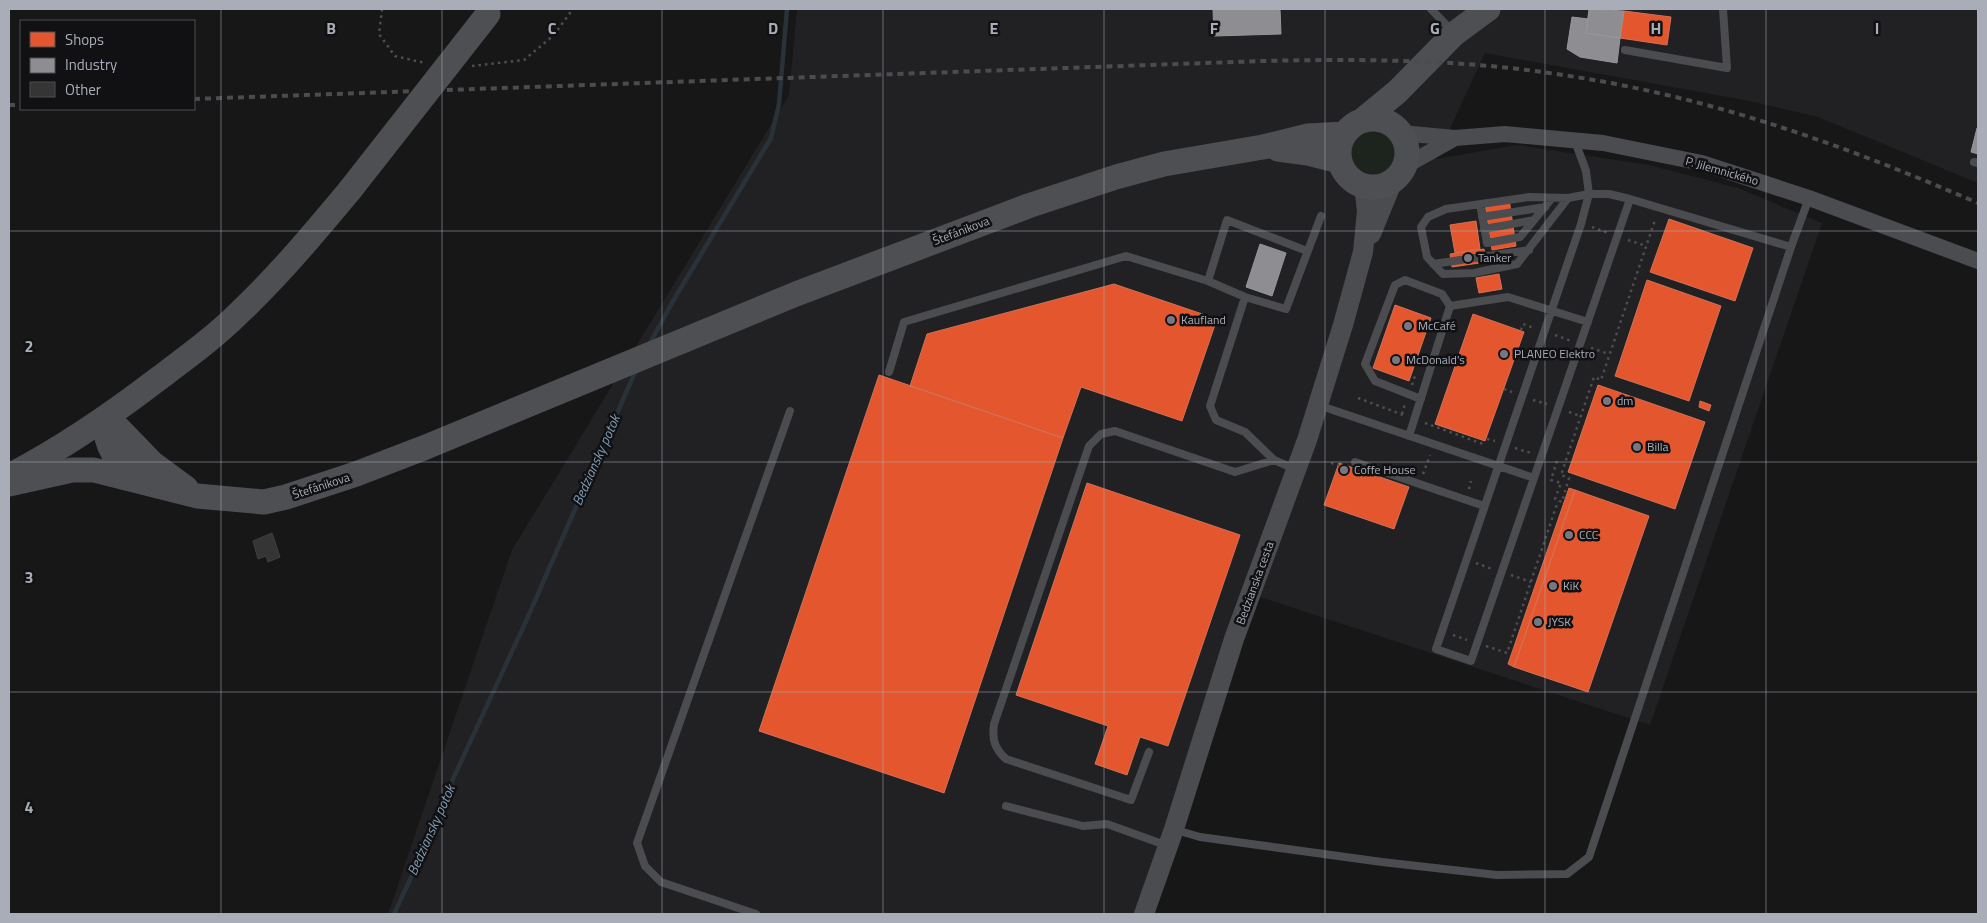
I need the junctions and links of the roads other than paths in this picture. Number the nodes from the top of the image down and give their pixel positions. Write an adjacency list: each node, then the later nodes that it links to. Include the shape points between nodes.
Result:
1 (1431, 9): 5 (lane)
2 (1488, 9): 5 (main road)
3 (1723, 9): 6 (lane, via 1727,68)
4 (490, 12): 40 (main road, bridge, via 296,254 239,314)
5 (1454, 34): 7 (main road)
6 (1625, 50)
7 (1397, 92): 8 (main road); 9 (main road)
8 (1364, 120): 9 (main road, via 1376,118); 10 (main road)
9 (1396, 129): 11 (street, P. Jilemnického); 15 (main road, via 1406,142 1407,151)
10 (1344, 134): 13 (main road, via 1308,136); 14 (main road, via 1339,150)
11 (1455, 138): 12 (street, P. Jilemnického, via 1505,134); 15 (street, P. Jilemnického)
12 (1575, 140): 17 (lane, via 1586,171); 20 (street, P. Jilemnického, via 1702,163)
13 (1263, 147): 14 (main road); 50 (main road, Štefánikova, via 1164,164 1028,206 796,294 426,447 286,497 264,502 197,496)
14 (1340, 161): 16 (main road, via 1348,176)
15 (1399, 173): 16 (main road, via 1377,187); 31 (street, Bedzianska cesta)
16 (1364, 186): 31 (street, Bedzianska cesta, via 1368,211)
17 (1589, 194): 19 (lane); 21 (lane); 37 (lane)
18 (1552, 198): 19 (lane); 22 (lane, via 1529,197); 23 (lane)
19 (1568, 198): 29 (lane)
20 (1809, 198): 28 (lane); 32 (street, P. Jilemnického)
21 (1630, 199): 28 (lane); 38 (lane)
22 (1480, 204): 25 (lane); 33 (lane, via 1446,209 1428,216 1421,227 1427,257)
23 (1545, 207): 25 (lane); 26 (lane)
24 (1321, 216): 30 (lane)
25 (1482, 217): 27 (lane)
26 (1534, 220): 27 (lane); 27 (lane, via 1520,237 1495,242 1487,243)
27 (1484, 229)
28 (1791, 247): 57 (lane, via 1589,857 1567,874 1498,875 1200,837)
29 (1528, 250): 33 (lane); 33 (lane, via 1516,264 1474,273 1443,274)
30 (1307, 251): 34 (lane, via 1227,220); 35 (lane, via 1286,309)
31 (1363, 252): 42 (street, Bedzianska cesta)
32 (1978, 262)
33 (1433, 264)
34 (1208, 281): 35 (lane); 39 (lane, via 1126,256 904,322)
35 (1245, 297): 46 (lane, via 1210,406 1216,420 1245,432)
36 (1450, 306): 37 (lane, via 1508,297); 41 (lane); 41 (lane, via 1442,294 1405,280 1395,285 1365,364 1374,381)
37 (1551, 309): 38 (lane); 48 (lane)
38 (1588, 322): 52 (lane)
39 (889, 372)
40 (134, 397): 44 (main road); 50 (main road, via 133,420)
41 (1420, 399): 45 (lane)
42 (1318, 406): 45 (lane); 49 (street, Bedzianska cesta)
43 (790, 412): 58 (lane, via 636,843 645,866 661,882)
44 (104, 419): 50 (main road, via 106,437 117,460 124,468); 51 (main road)
45 (1409, 436): 48 (lane)
46 (1274, 460): 49 (lane); 55 (lane, via 1235,472 1115,431 1101,434 1089,446 994,724 992,738 998,752 1006,758 1131,800)
47 (1355, 462): 54 (lane)
48 (1498, 466): 52 (lane); 54 (lane)
49 (1296, 470): 57 (street, Bedzianska cesta, via 1234,639)
50 (150, 474): 53 (main road, via 72,470)
51 (9, 476)
52 (1534, 478): 54 (lane, via 1471,661 1436,649)
53 (9, 484)
54 (1484, 506)
55 (1149, 752)
56 (1006, 806): 57 (lane, via 1084,826 1107,824)
57 (1171, 838): 59 (street, Bedzianska cesta)
58 (756, 914)
59 (1144, 914)

